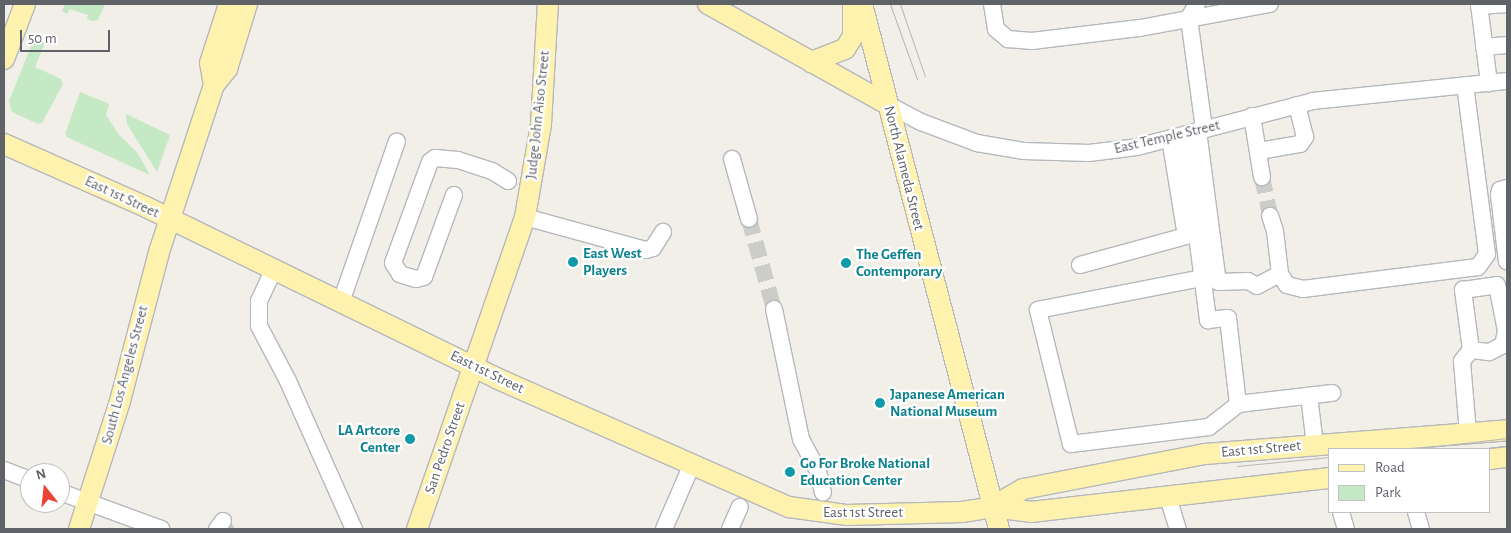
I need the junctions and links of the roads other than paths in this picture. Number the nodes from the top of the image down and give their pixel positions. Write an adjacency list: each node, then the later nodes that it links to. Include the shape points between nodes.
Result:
1 (25, 4): 15 (main road)
2 (229, 4): 19 (main road, via 210,62)
3 (247, 4): 19 (main road, via 227,69)
4 (548, 4): 30 (main road, Judge John Aiso Street, via 541,117)
5 (708, 4): 16 (main road, East Temple Street)
6 (853, 4): 16 (main road, via 853,36 845,49)
7 (862, 4): 21 (main road, North Alameda Street)
8 (992, 4): 12 (street, via 996,29 1008,39 1032,42)
9 (1270, 4): 12 (street)
10 (1507, 4): 11 (street)
11 (1479, 5): 14 (street)
12 (1193, 11): 24 (street)
13 (1507, 45): 14 (street)
14 (1484, 47): 18 (street)
15 (4, 59)
16 (811, 62): 21 (main road, East Temple Street)
17 (1507, 81): 18 (street, East Temple Street)
18 (1489, 83): 20 (street, East Temple Street)
19 (214, 85): 36 (main road, South Los Angeles Street)
20 (1465, 85): 22 (street, East Temple Street, via 1375,93); 41 (street, via 1487,254 1478,267 1303,289 1287,285)
21 (887, 104): 24 (street, East Temple Street, via 958,137 1003,148 1089,153); 63 (main road, North Alameda Street)
22 (1297, 105): 23 (street, East Temple Street); 27 (street, via 1305,137 1300,144)
23 (1252, 116): 24 (street, East Temple Street); 27 (street)
24 (1189, 133): 39 (street, via 1186,236); 41 (street, via 1218,282 1248,281 1257,286); 42 (street)
25 (397, 140): 44 (street)
26 (4, 144): 36 (main road, East 1st Street)
27 (1259, 151): 29 (street)
28 (732, 159): 35 (street)
29 (1262, 178)
30 (531, 188): 32 (street, via 490,179 454,165 449,159 435,158 430,162 393,262 400,274 416,279 424,277); 33 (main road, Judge John Aiso Street)
31 (1507, 188): 38 (street, via 1500,190 1499,195)
32 (454, 196)
33 (524, 216): 37 (street, via 646,250 653,248); 47 (main road, Judge John Aiso Street)
34 (1270, 216): 41 (street)
35 (749, 219)
36 (170, 220): 40 (main road, East 1st Street); 61 (main road, South Los Angeles Street, via 143,306 96,484)
37 (663, 232)
38 (1507, 263): 43 (street)
39 (1080, 265)
40 (274, 269): 44 (main road, East 1st Street); 69 (street, via 259,300 258,319 263,336 288,381)
41 (1280, 274)
42 (1202, 278): 50 (street, via 1208,320 1228,318); 50 (street, via 1038,310 1070,444 1209,426)
43 (1497, 286): 46 (street, via 1506,331 1504,344 1489,352); 46 (street, via 1463,290)
44 (340, 302): 47 (main road, East 1st Street)
45 (774, 309): 58 (street, via 801,439 818,471)
46 (1471, 350): 52 (street, via 1462,361)
47 (475, 367): 54 (main road, East 1st Street); 70 (main road, San Pedro Street)
48 (1332, 393): 49 (street)
49 (1309, 396): 50 (street); 53 (street)
50 (1238, 404)
51 (1507, 430): 52 (main road, East 1st Street)
52 (1468, 433): 53 (main road, East 1st Street)
53 (1315, 445): 63 (main road, East 1st Street, via 1205,454 1023,490)
54 (692, 464): 66 (main road, East 1st Street); 71 (street)
55 (4, 470): 56 (street)
56 (20, 476)
57 (1328, 478): 60 (main road, East 1st Street)
58 (823, 492)
59 (70, 496): 61 (street)
60 (1168, 496): 63 (main road, East 1st Street, via 1031,512); 74 (street)
61 (88, 502): 67 (main road, South Los Angeles Street); 68 (street)
62 (740, 507): 72 (street)
63 (992, 507): 66 (main road, East 1st Street, via 962,512); 73 (main road, North Alameda Street)
64 (1341, 513): 75 (street)
65 (1416, 513): 76 (street)
66 (821, 521)
67 (79, 529)
68 (161, 529)
69 (354, 529)
70 (418, 529)
71 (664, 529)
72 (730, 529)
73 (999, 529)
74 (1178, 529)
75 (1346, 529)
76 (1421, 529)

